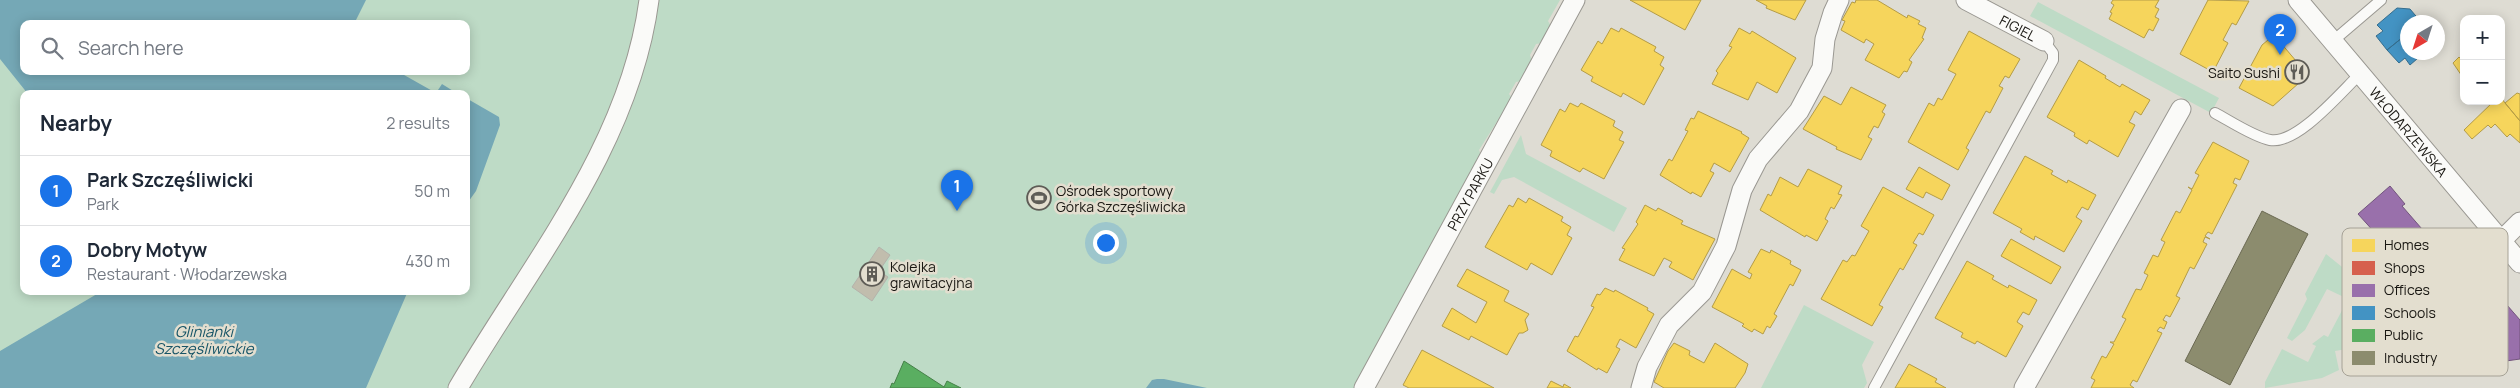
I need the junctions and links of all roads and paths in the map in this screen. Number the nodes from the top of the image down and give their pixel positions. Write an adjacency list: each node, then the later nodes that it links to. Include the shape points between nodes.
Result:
1 (649, 0): 17 (street, via 638,57 604,147)
2 (1575, 0): 18 (street, PRZY PARKU)
3 (1839, 0): 19 (street, via 1825,39 1822,68 1799,111 1758,159 1742,190 1726,246 1702,292 1670,325 1647,367)
4 (1966, 0): 7 (street, FIGIEL)
5 (2298, 0): 8 (street, WŁODARZEWSKA)
6 (2382, 0): 8 (lane)
7 (2044, 41): 20 (lane, via 2053,52 2053,60)
8 (2333, 41): 9 (street, WŁODARZEWSKA)
9 (2360, 74): 11 (lane, via 2301,129 2277,141 2267,140); 13 (street, WŁODARZEWSKA)
10 (2181, 109): 21 (street)
11 (2215, 113)
12 (2520, 222): 14 (street)
13 (2490, 228)
14 (2508, 234)
15 (2508, 249): 16 (street, WŁODARZEWSKA)
16 (2520, 263)
17 (458, 388)
18 (1364, 388)
19 (1640, 388)
20 (1874, 388)
21 (2024, 388)

